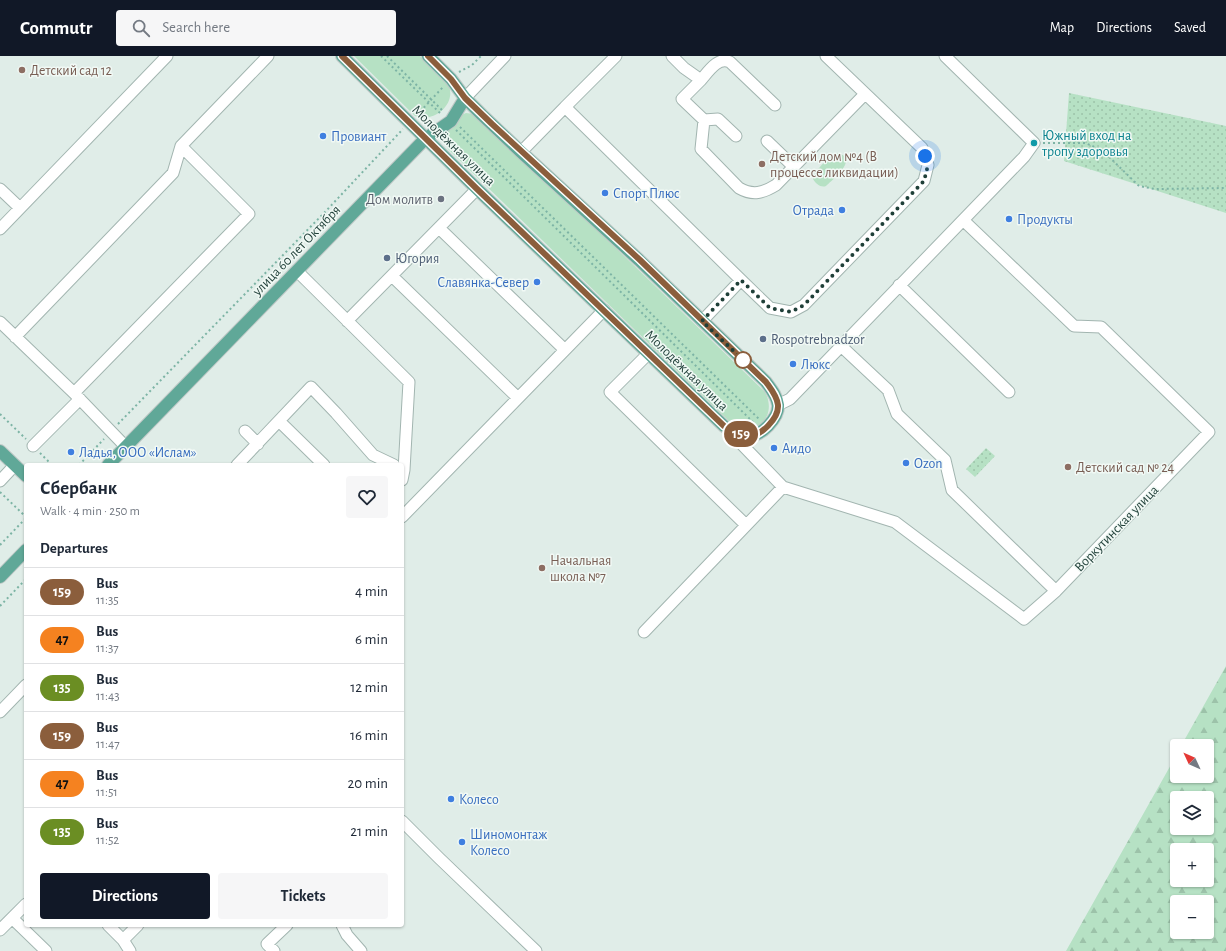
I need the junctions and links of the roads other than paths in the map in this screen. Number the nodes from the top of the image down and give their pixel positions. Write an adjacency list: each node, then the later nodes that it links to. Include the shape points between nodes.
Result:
1 (167, 56): 24 (street)
2 (268, 56): 19 (street)
3 (342, 56): 17 (main road, Молодёжная улица)
4 (428, 56): 12 (main road, via 451,79)
5 (505, 56): 12 (street, улица 60 лет Октября)
6 (616, 56): 14 (street)
7 (672, 56): 10 (street)
8 (826, 56): 11 (street)
9 (945, 56): 25 (street, via 1034,143 1024,157)
10 (701, 80): 13 (street, via 718,61 726,60); 15 (street, via 682,99)
11 (865, 94): 21 (street); 30 (street, via 922,148 928,165 924,181 804,305 791,312 770,308)
12 (465, 98): 17 (main road, улица 60 лет Октября, via 450,122); 20 (main road)
13 (775, 105)
14 (566, 107): 20 (street); 30 (street)
15 (704, 120): 16 (street, via 718,119); 21 (street, via 701,150 746,192 763,192 769,189)
16 (736, 136)
17 (425, 139): 23 (main road, Молодёжная улица); 28 (main road, улица 60 лет Октября)
18 (767, 141): 21 (street)
19 (181, 146): 36 (street, via 174,173); 41 (street, via 249,214)
20 (520, 152): 33 (main road, via 640,260)
21 (794, 167)
22 (0, 189): 24 (street)
23 (477, 189): 26 (street); 32 (main road, Молодёжная улица)
24 (20, 208): 27 (street)
25 (963, 220): 31 (street); 64 (street, Воркутинская улица, via 1074,326 1100,327 1209,432)
26 (439, 228): 29 (street); 38 (street)
27 (0, 229)
28 (297, 271): 35 (street); 49 (main road, улица 60 лет Октября)
29 (392, 276): 35 (street); 42 (street)
30 (741, 280): 33 (street)
31 (899, 285): 37 (street); 40 (street)
32 (604, 310): 38 (street); 39 (main road, Молодёжная улица)
33 (702, 321): 43 (main road, via 766,382 775,395)
34 (0, 322): 36 (street)
35 (347, 322): 55 (street, via 410,382)
36 (15, 337): 41 (street)
37 (841, 346): 43 (street, via 790,399); 64 (street, via 888,390 897,414 945,460 952,490)
38 (565, 350): 42 (street)
39 (649, 353): 45 (main road, Молодёжная улица); 61 (street, via 610,392)
40 (1009, 392)
41 (77, 396): 48 (street); 49 (street)
42 (518, 398): 60 (street)
43 (778, 406): 45 (main road, Молодёжная улица, via 775,417 762,426 757,434 737,434)
44 (279, 421): 47 (street); 53 (street); 54 (street, via 310,387 373,455)
45 (724, 426): 59 (street)
46 (245, 431): 47 (street)
47 (258, 444): 52 (street)
48 (33, 446)
49 (126, 447): 51 (main road, улица 60 лет Октября)
50 (0, 451): 56 (main road)
51 (110, 463)
52 (239, 463)
53 (322, 463)
54 (387, 463)
55 (402, 463)
56 (15, 465): 57 (main road); 58 (street)
57 (24, 474)
58 (0, 481)
59 (783, 486): 61 (street); 64 (street, Воркутинская улица, via 896,522 1024,619)
60 (404, 515)
61 (746, 525): 65 (street)
62 (24, 552): 63 (main road)
63 (0, 577)
64 (1056, 590)
65 (644, 632)
66 (24, 692): 67 (street)
67 (0, 712)
68 (404, 823): 81 (street)
69 (24, 906): 70 (street)
70 (12, 918): 75 (street); 77 (street)
71 (110, 927): 76 (street)
72 (136, 927): 76 (street)
73 (285, 927): 79 (street, via 267,944)
74 (343, 927): 80 (street)
75 (0, 930)
76 (123, 940): 78 (street)
77 (46, 951)
78 (130, 951)
79 (274, 951)
80 (361, 951)
81 (536, 951)

